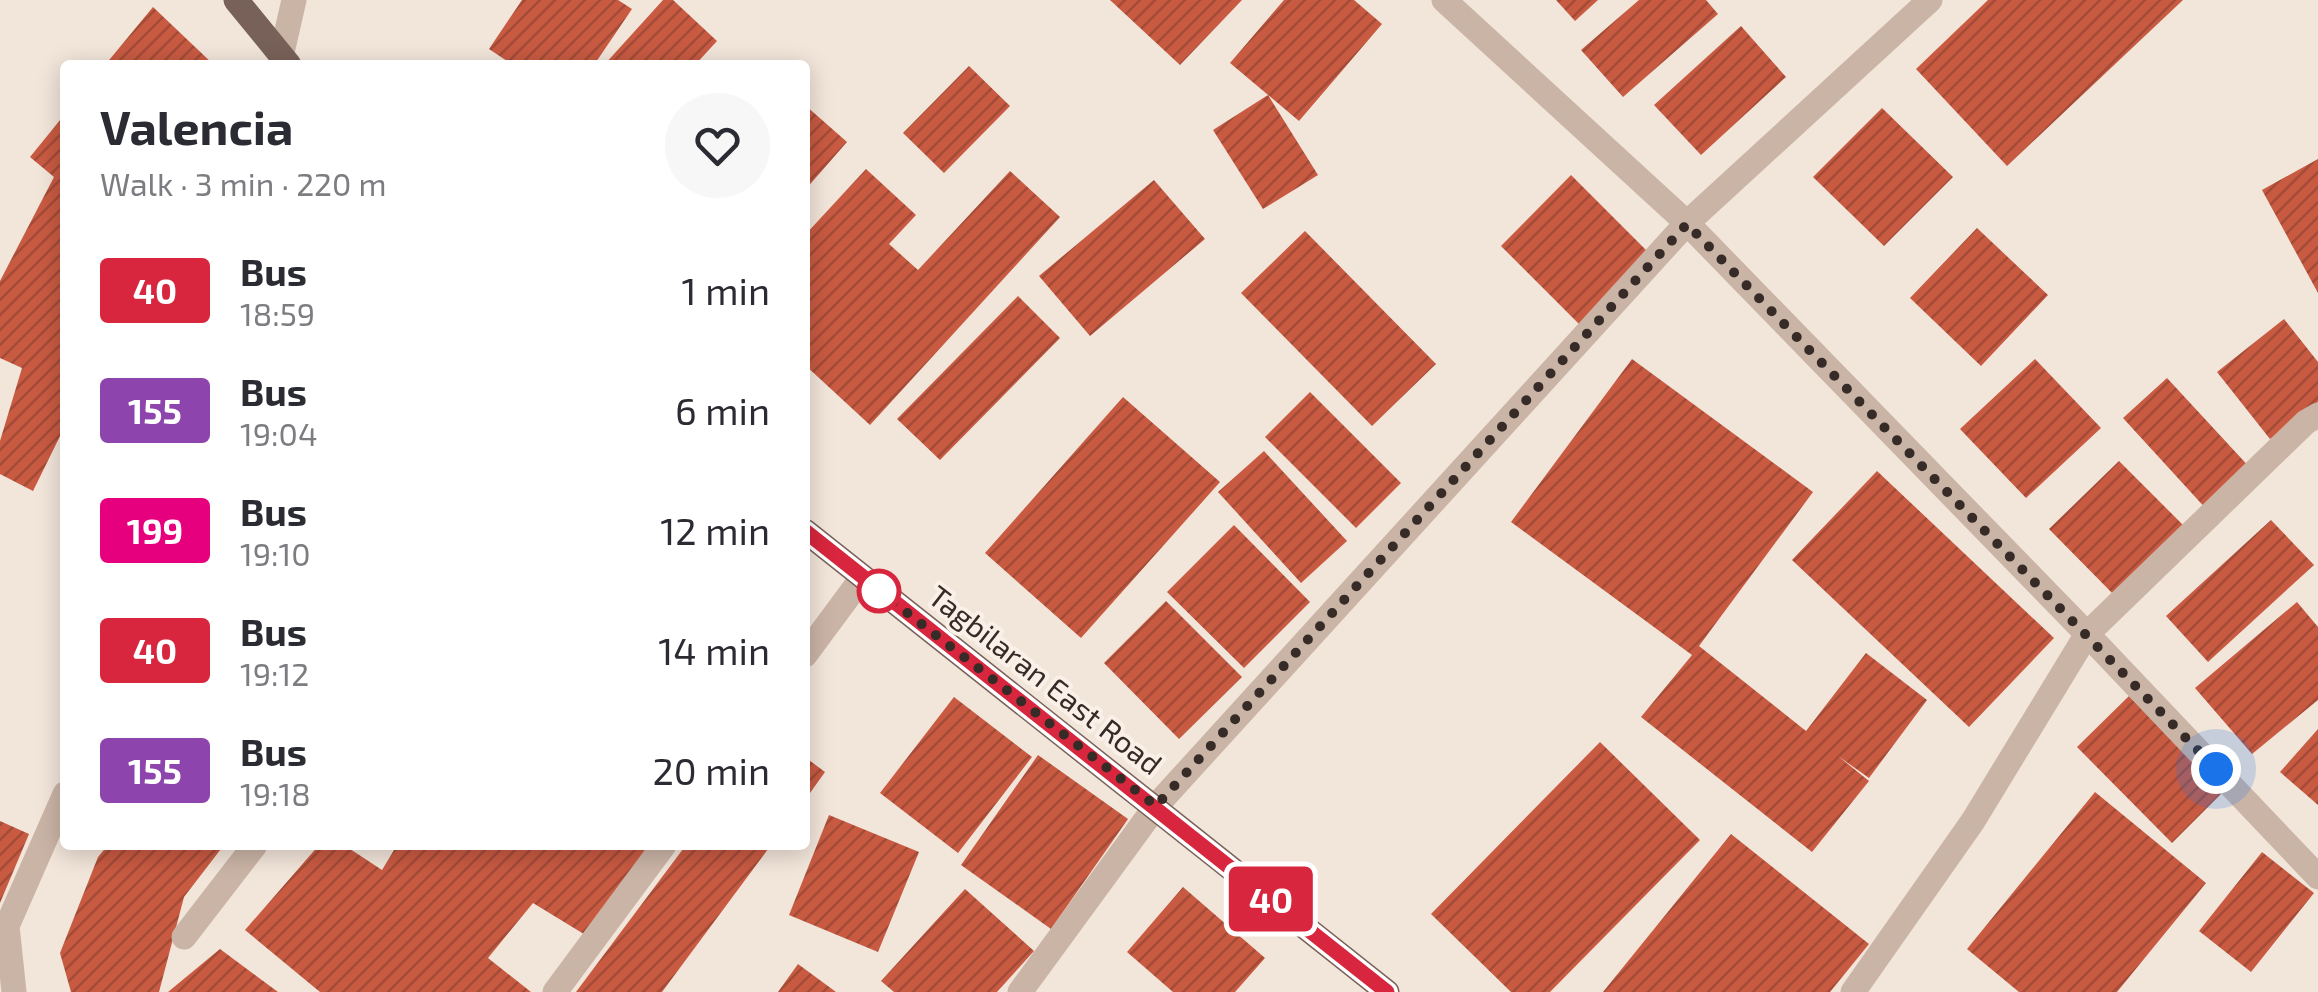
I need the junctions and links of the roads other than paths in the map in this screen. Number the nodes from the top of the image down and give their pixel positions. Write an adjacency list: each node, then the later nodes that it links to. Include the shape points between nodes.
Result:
1 (236, 0): 5 (main road)
2 (294, 0): 6 (street)
3 (1444, 0): 7 (street)
4 (1930, 0): 7 (street)
5 (284, 60)
6 (285, 60)
7 (1687, 224): 11 (street); 14 (street)
8 (2318, 416): 11 (street)
9 (810, 535): 10 (main road, Tagbilaran East Road)
10 (862, 578): 12 (street); 14 (main road, Tagbilaran East Road)
11 (2087, 634): 17 (street); 23 (street, via 1973,821)
12 (810, 648)
13 (60, 805): 19 (street, via 7,926)
14 (1156, 806): 21 (street); 22 (main road, Tagbilaran East Road)
15 (251, 850): 18 (street)
16 (660, 850): 20 (street)
17 (2318, 877)
18 (184, 937)
19 (14, 992)
20 (555, 992)
21 (1020, 992)
22 (1387, 992)
23 (1853, 992)

